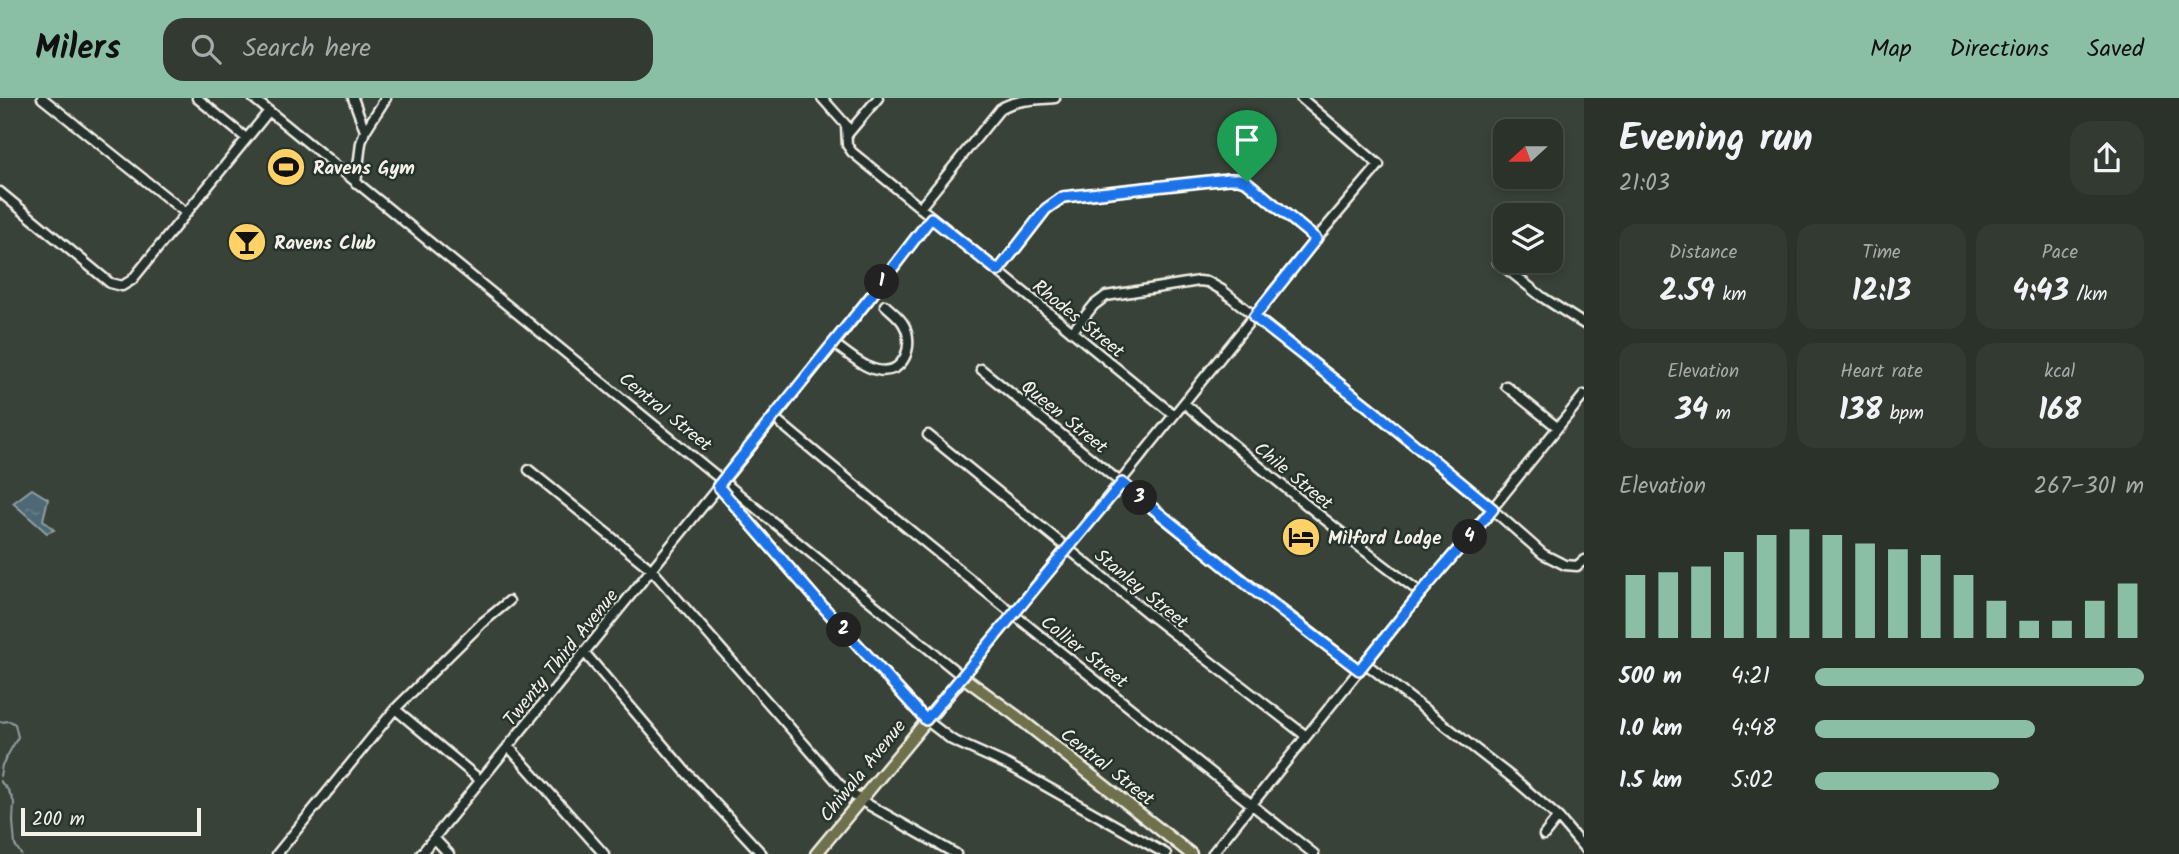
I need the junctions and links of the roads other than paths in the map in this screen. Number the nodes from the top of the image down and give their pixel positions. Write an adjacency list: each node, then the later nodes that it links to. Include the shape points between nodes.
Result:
1 (42, 98): 17 (street)
2 (197, 98): 13 (street)
3 (253, 98): 10 (street, Central Street)
4 (354, 98): 11 (street)
5 (386, 98): 11 (street)
6 (878, 98): 12 (street)
7 (1055, 98): 16 (street, via 1007,104 1000,109)
8 (1301, 98): 19 (street, via 1379,165)
9 (825, 100): 12 (street, Rhodes Street, via 846,125)
10 (269, 111): 13 (street); 14 (street, Central Street)
11 (365, 131): 14 (street)
12 (847, 135): 16 (street, Rhodes Street, via 852,152)
13 (246, 138): 17 (street)
14 (356, 183): 36 (street, Central Street)
15 (0, 192): 17 (street, via 110,283 122,286 132,281)
16 (920, 208): 18 (street, Rhodes Street)
17 (186, 213)
18 (931, 218): 20 (street, Rhodes Street); 26 (street, Twenty Third Avenue)
19 (1316, 239): 20 (street, via 1239,179 1176,184 1057,200); 23 (street)
20 (998, 271): 25 (street, Rhodes Street)
21 (1512, 273): 24 (street)
22 (884, 305): 26 (street, via 908,333 909,349 899,365 875,369)
23 (1254, 317): 25 (street, via 1214,285 1199,281 1106,296); 30 (street); 38 (street)
24 (1584, 324)
25 (1072, 332): 31 (street, Rhodes Street)
26 (834, 344): 32 (street, Twenty Third Avenue)
27 (981, 369): 37 (street, Queen Street)
28 (1506, 386): 33 (street)
29 (1584, 395): 33 (street)
30 (1184, 403): 31 (street); 42 (street, Chile Street, via 1289,493)
31 (1174, 415): 37 (street)
32 (773, 417): 36 (street, Twenty Third Avenue); 44 (street, Collier Street)
33 (1557, 427): 38 (street)
34 (928, 435): 39 (street, Stanley Street)
35 (529, 470): 41 (street)
36 (720, 483): 41 (street, Twenty Third Avenue); 48 (street, Central Street); 50 (street, via 816,599)
37 (1122, 483): 39 (street); 47 (street, Queen Street)
38 (1493, 509): 40 (street, via 1550,559 1570,566); 42 (street)
39 (1067, 548): 44 (street); 51 (street, Stanley Street)
40 (1584, 560)
41 (652, 570): 45 (street, Twenty Third Avenue); 54 (street, via 840,785)
42 (1421, 593): 46 (street)
43 (509, 601): 49 (street)
44 (1013, 615): 48 (street); 55 (street, Collier Street)
45 (584, 652): 52 (street, Twenty Third Avenue); 64 (street)
46 (1365, 663): 47 (street); 56 (street)
47 (1359, 670): 51 (street)
48 (963, 677): 50 (main road, Chiwala Avenue); 68 (main road, Central Street)
49 (395, 709): 53 (street); 60 (street)
50 (926, 720): 54 (main road, Chiwala Avenue); 67 (street, via 952,740 1008,765)
51 (1306, 736): 55 (street)
52 (508, 746): 53 (street, Twenty Third Avenue); 63 (street)
53 (480, 780): 58 (street, Twenty Third Avenue)
54 (860, 800): 65 (main road, Chiwala Avenue); 66 (street)
55 (1252, 804): 69 (street); 70 (street, Collier Street)
56 (1558, 817): 57 (street); 59 (street)
57 (1544, 835)
58 (434, 838): 61 (street, Twenty Third Avenue); 62 (street)
59 (1584, 848)
60 (277, 854)
61 (421, 854)
62 (449, 854)
63 (604, 854)
64 (762, 854)
65 (816, 854)
66 (956, 854)
67 (1166, 854)
68 (1191, 854)
69 (1212, 854)
70 (1314, 854)

